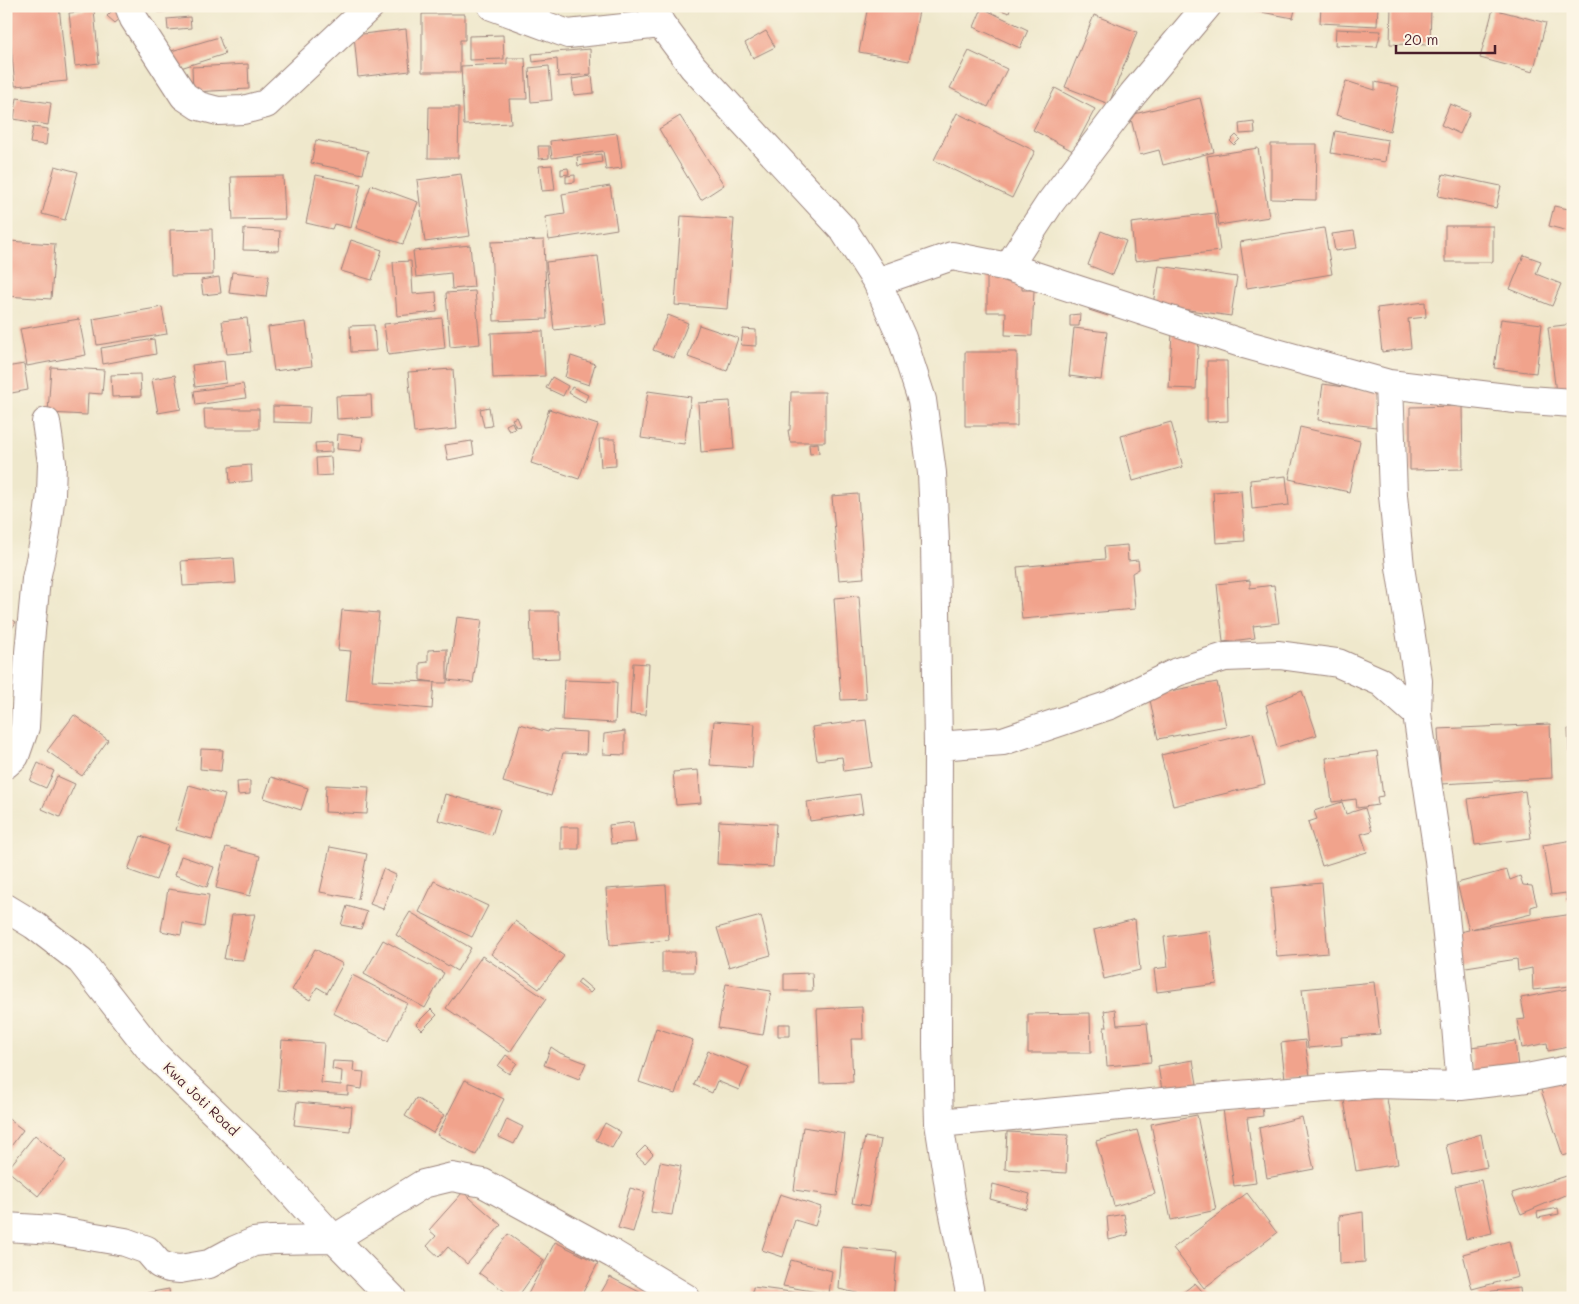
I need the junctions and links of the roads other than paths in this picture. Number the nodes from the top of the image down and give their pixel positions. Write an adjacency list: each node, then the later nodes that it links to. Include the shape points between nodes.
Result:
1 (129, 6): 2 (street, via 134,19 184,96 199,106 218,111 243,110 266,104)
2 (370, 6)
3 (492, 6): 5 (street, via 568,34)
4 (1208, 6): 6 (street, via 1134,94 1050,203)
5 (657, 15): 7 (street, via 693,67 843,229)
6 (1008, 267): 7 (street, via 952,256); 8 (street, via 1244,344)
7 (877, 282): 12 (street, via 902,338 922,400 932,472)
8 (1389, 384): 9 (street); 11 (street, via 1392,495 1418,681)
9 (1573, 402)
10 (46, 422): 13 (street, via 52,463 51,494 36,579 25,727 15,756)
11 (1417, 714): 12 (street, via 1380,682 1338,663 1279,655 1225,657 1177,672 1110,704 1003,741); 16 (street, via 1439,860)
12 (938, 746): 17 (street, via 937,1047)
13 (6, 764)
14 (6, 908): 19 (street, Kwa Joti Road, via 81,961 153,1053 255,1152)
15 (1573, 1069): 16 (street)
16 (1461, 1086): 17 (street, via 1376,1084)
17 (940, 1124): 22 (street, via 950,1200)
18 (6, 1227): 19 (street, via 54,1230 126,1242 148,1250 159,1264 180,1269 209,1264 254,1242)
19 (334, 1239): 20 (street, Kwa Joti Road); 21 (street, via 423,1184 452,1176 483,1182)
20 (392, 1298)
21 (686, 1298)
22 (971, 1298)

